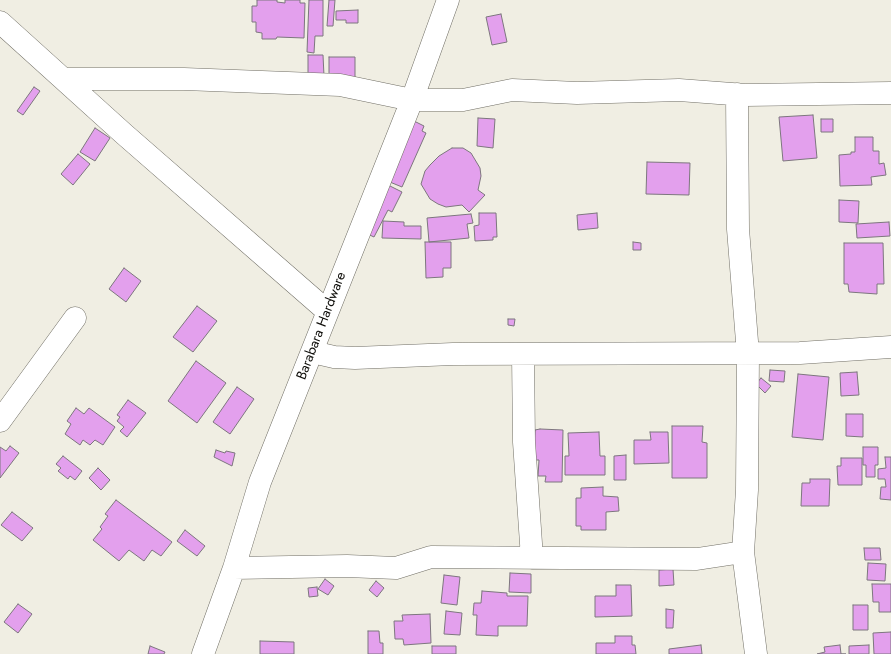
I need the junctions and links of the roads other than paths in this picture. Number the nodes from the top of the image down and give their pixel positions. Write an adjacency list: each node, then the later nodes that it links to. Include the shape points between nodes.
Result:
1 (448, 0): 6 (street, Barabara Hardware)
2 (0, 22): 3 (street)
3 (64, 79): 6 (street, via 332,84); 7 (street)
4 (736, 94): 5 (street); 6 (street, via 679,90 577,94 512,90 463,100); 12 (street, via 738,229)
5 (891, 94)
6 (412, 100): 7 (street, Barabara Hardware)
7 (327, 311): 9 (street, Barabara Hardware)
8 (75, 318): 13 (street)
9 (315, 344): 11 (street, via 314,348 322,354 334,357); 16 (street, Barabara Hardware, via 260,482)
10 (891, 347): 12 (street)
11 (523, 354): 12 (street); 15 (street, via 523,435)
12 (748, 354): 14 (street, via 747,490)
13 (0, 420)
14 (743, 552): 15 (street, via 696,559); 18 (street)
15 (532, 558): 16 (street, via 431,557 396,568)
16 (234, 568): 17 (street, Barabara Hardware)
17 (203, 654)
18 (756, 654)

